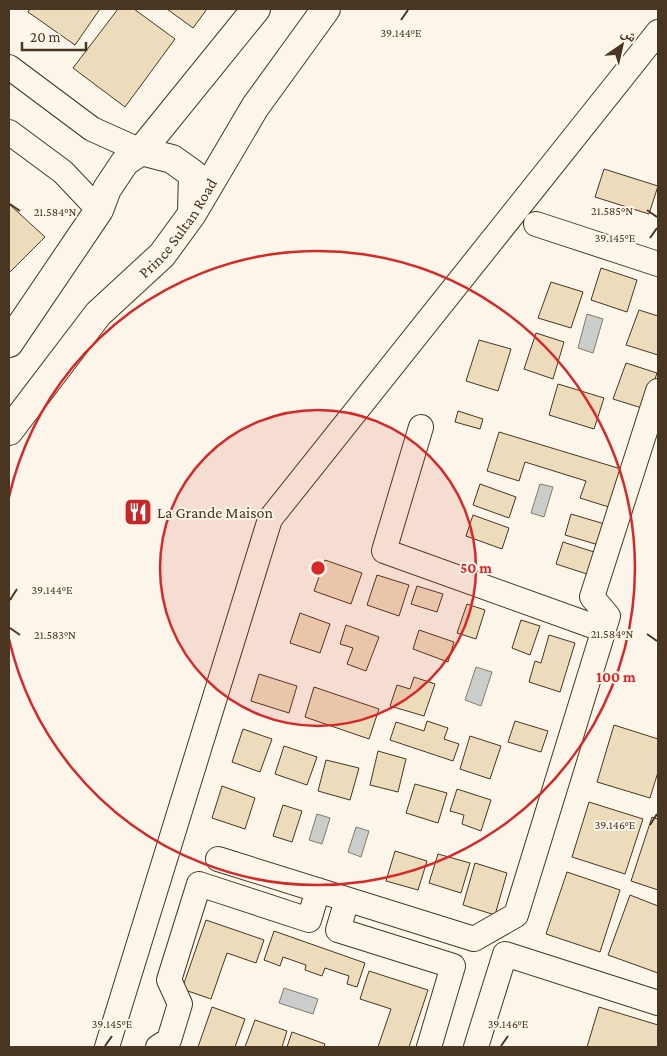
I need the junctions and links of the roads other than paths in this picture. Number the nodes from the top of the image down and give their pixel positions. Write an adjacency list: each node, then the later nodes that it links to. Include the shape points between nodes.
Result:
1 (256, 9): 6 (main road)
2 (326, 9): 8 (main road, Prince Sultan Road, via 255,107)
3 (658, 32): 20 (street, via 270,519)
4 (9, 67): 6 (street, via 92,129)
5 (9, 132): 7 (street, via 63,172)
6 (141, 151): 7 (main road, via 125,162 107,189); 8 (main road, via 172,159 192,174)
7 (99, 210): 11 (main road)
8 (192, 214): 14 (main road, Prince Sultan Road, via 162,255 98,314)
9 (536, 224): 10 (street)
10 (658, 264)
11 (9, 343)
12 (658, 391): 15 (street, via 592,597 608,616)
13 (421, 427): 15 (street, via 384,551)
14 (9, 431)
15 (604, 630): 18 (street, via 516,915 474,940)
16 (218, 859): 17 (street)
17 (318, 890): 18 (street); 21 (street, via 309,920 199,884 169,980 180,1004 169,1040)
18 (347, 900): 22 (street, via 338,930 453,966)
19 (658, 1003): 23 (street, via 505,954)
20 (107, 1047)
21 (158, 1047)
22 (428, 1047)
23 (476, 1047)

